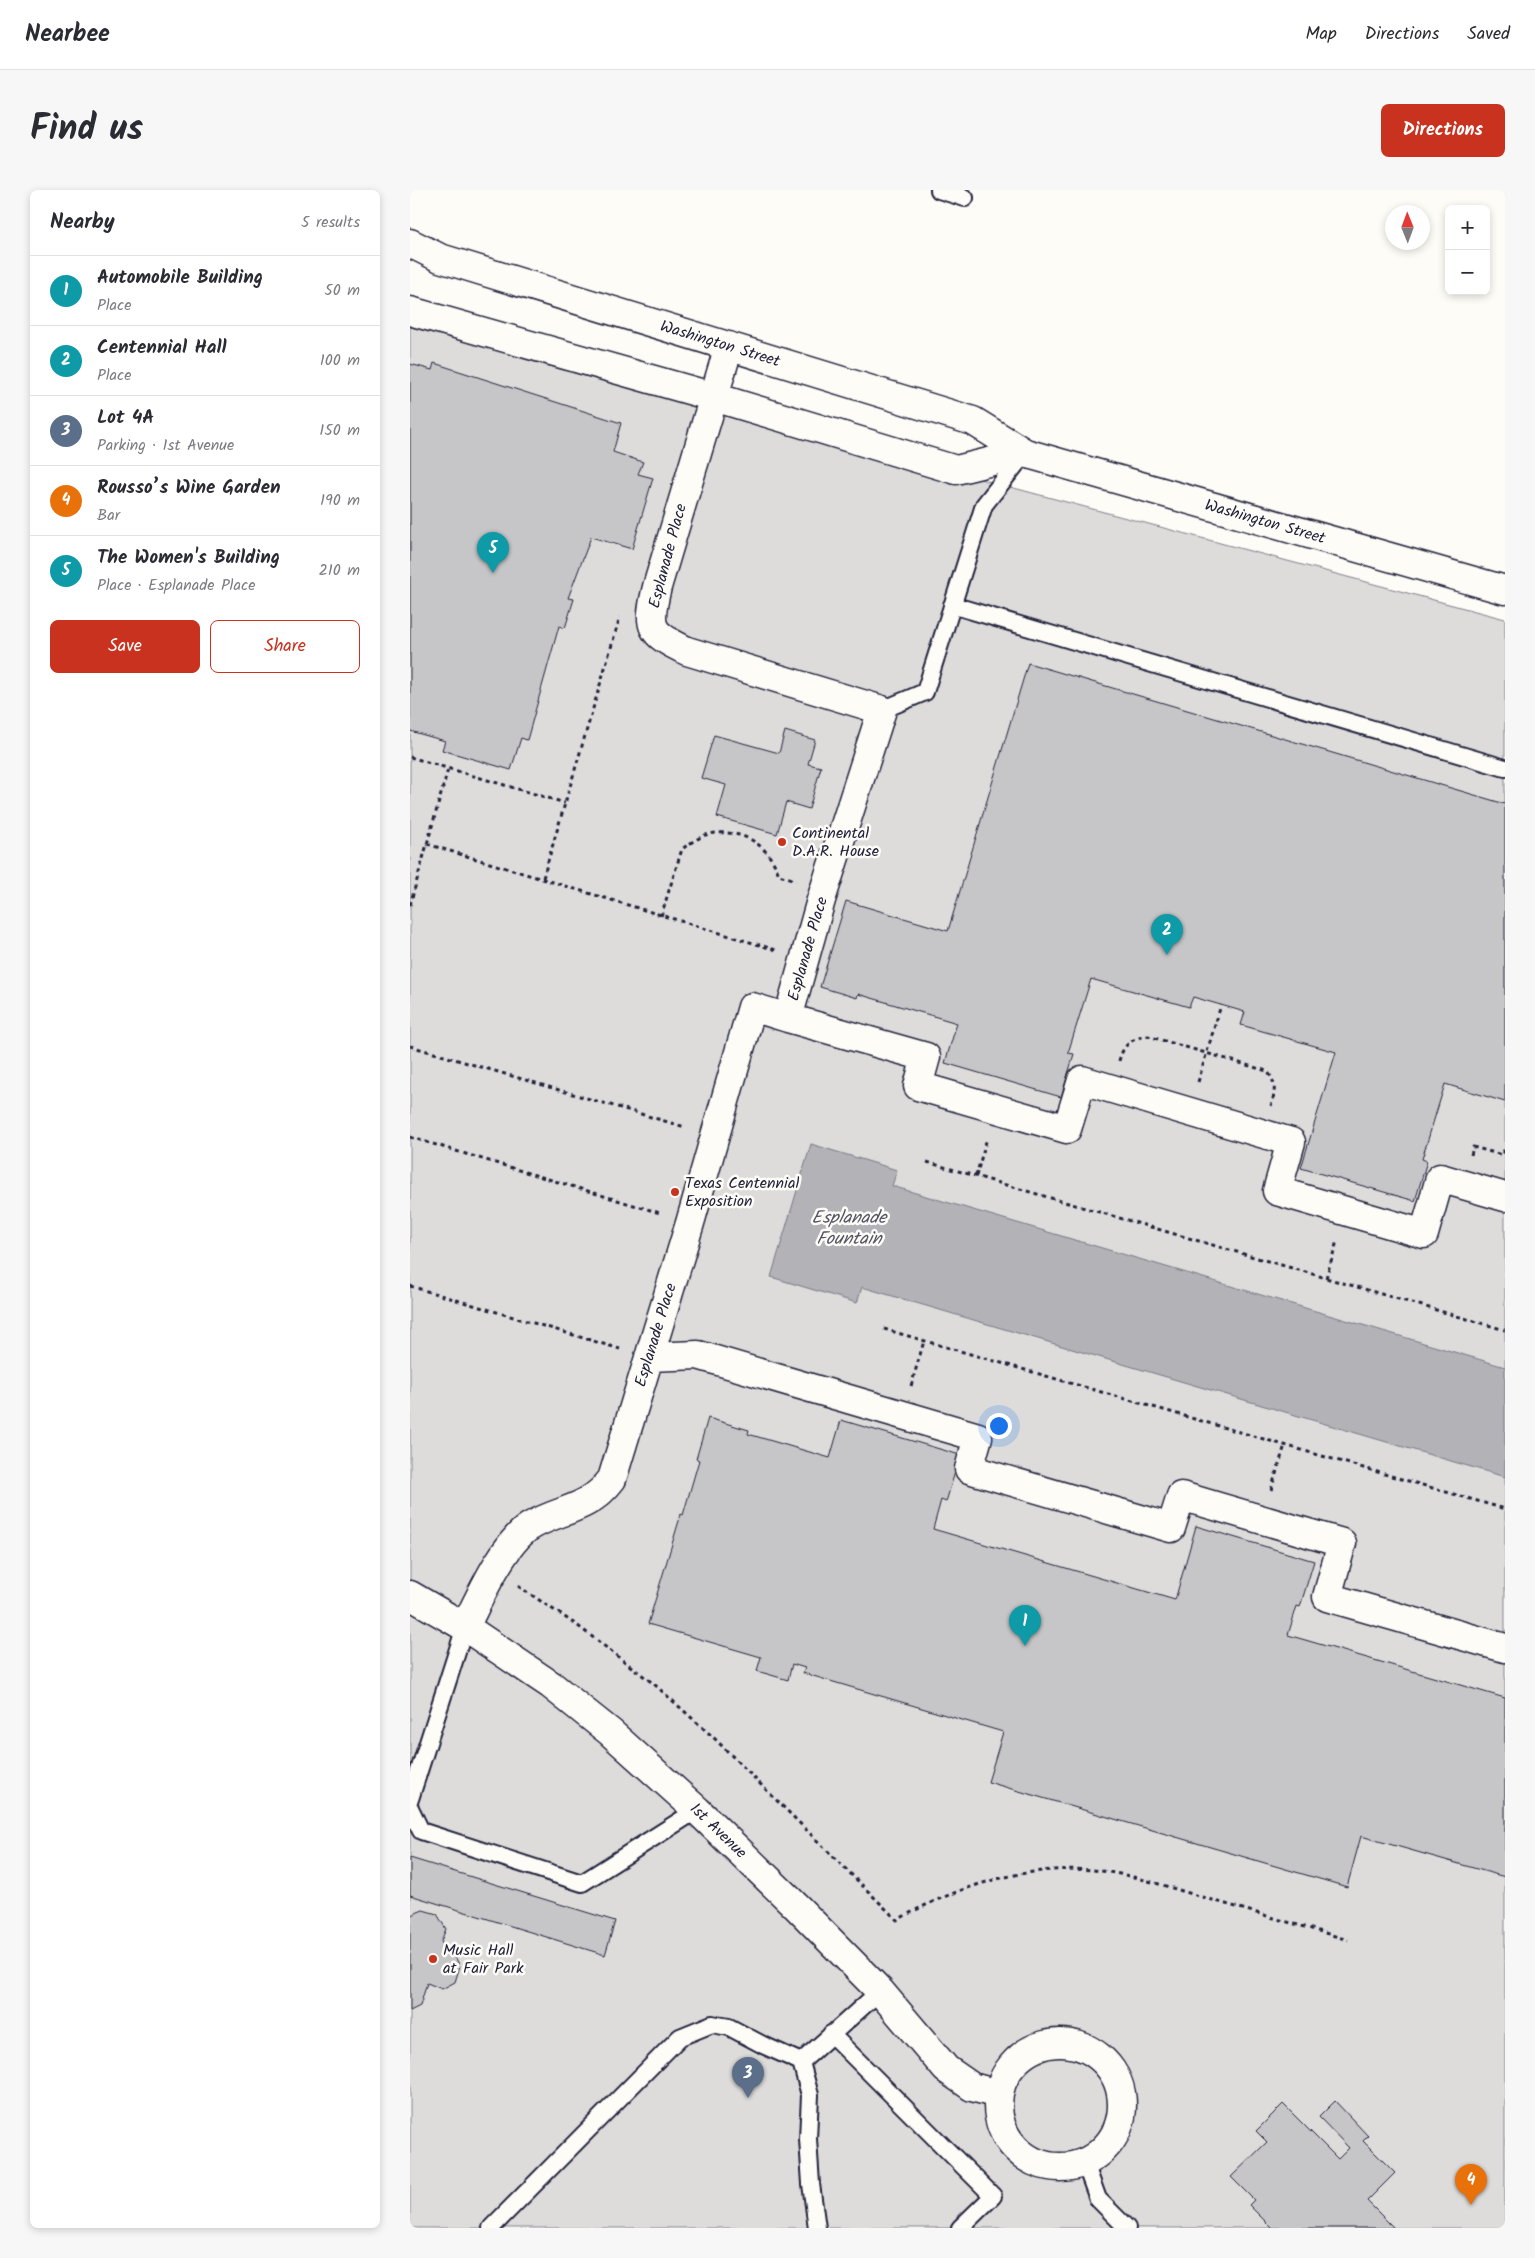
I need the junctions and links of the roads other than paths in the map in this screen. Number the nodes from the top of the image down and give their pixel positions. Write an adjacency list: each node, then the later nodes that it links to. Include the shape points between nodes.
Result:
1 (939, 190): 2 (lane)
2 (965, 198)
3 (410, 243): 5 (street, Washington Street, via 440,258)
4 (410, 311): 6 (street, Washington Street)
5 (729, 346): 6 (street, Esplanade Place); 7 (street, Washington Street, via 973,421)
6 (714, 397): 7 (street, Washington Street, via 956,470); 10 (street, Esplanade Place, via 655,594 651,620 656,632 666,641 688,651)
7 (1025, 453): 8 (street, Washington Street); 9 (lane, via 984,505)
8 (1505, 590)
9 (952, 605): 10 (lane, via 925,692); 11 (lane)
10 (882, 710): 12 (street, Esplanade Place)
11 (1505, 768)
12 (788, 1018): 13 (street, via 926,1058 918,1086 1067,1129 1082,1080 1292,1142 1277,1191 1424,1234 1440,1178); 14 (street, Esplanade Place, via 752,1007)
13 (1505, 1197)
14 (649, 1357): 16 (street, Esplanade Place, via 612,1479 601,1493 529,1527 510,1545); 17 (street, via 698,1355 978,1437 969,1469 1171,1528 1180,1496 1342,1542 1326,1597)
15 (410, 1595): 16 (street, 1st Avenue)
16 (465, 1628): 18 (lane); 20 (street, 1st Avenue, via 551,1685 610,1732)
17 (1505, 1648)
18 (410, 1799)
19 (410, 1808): 20 (lane, via 421,1831 582,1883)
20 (697, 1810): 21 (street, 1st Avenue)
21 (880, 1991): 22 (lane); 24 (street, 1st Avenue, via 946,2069 972,2087)
22 (830, 2034): 23 (lane); 28 (lane, via 993,2196)
23 (801, 2062): 26 (lane, via 729,2027 712,2024 680,2037); 27 (lane, via 810,2094 808,2139)
24 (998, 2094): 25 (street, via 1002,2129 1013,2146 1028,2159 1046,2166 1066,2168); 25 (street, via 1008,2071 1022,2056 1041,2046 1062,2042 1083,2047 1101,2058 1115,2074 1122,2094 1123,2115 1116,2135 1103,2152)
25 (1085, 2163): 29 (lane, via 1098,2199)
26 (492, 2228)
27 (817, 2228)
28 (960, 2228)
29 (1127, 2228)

